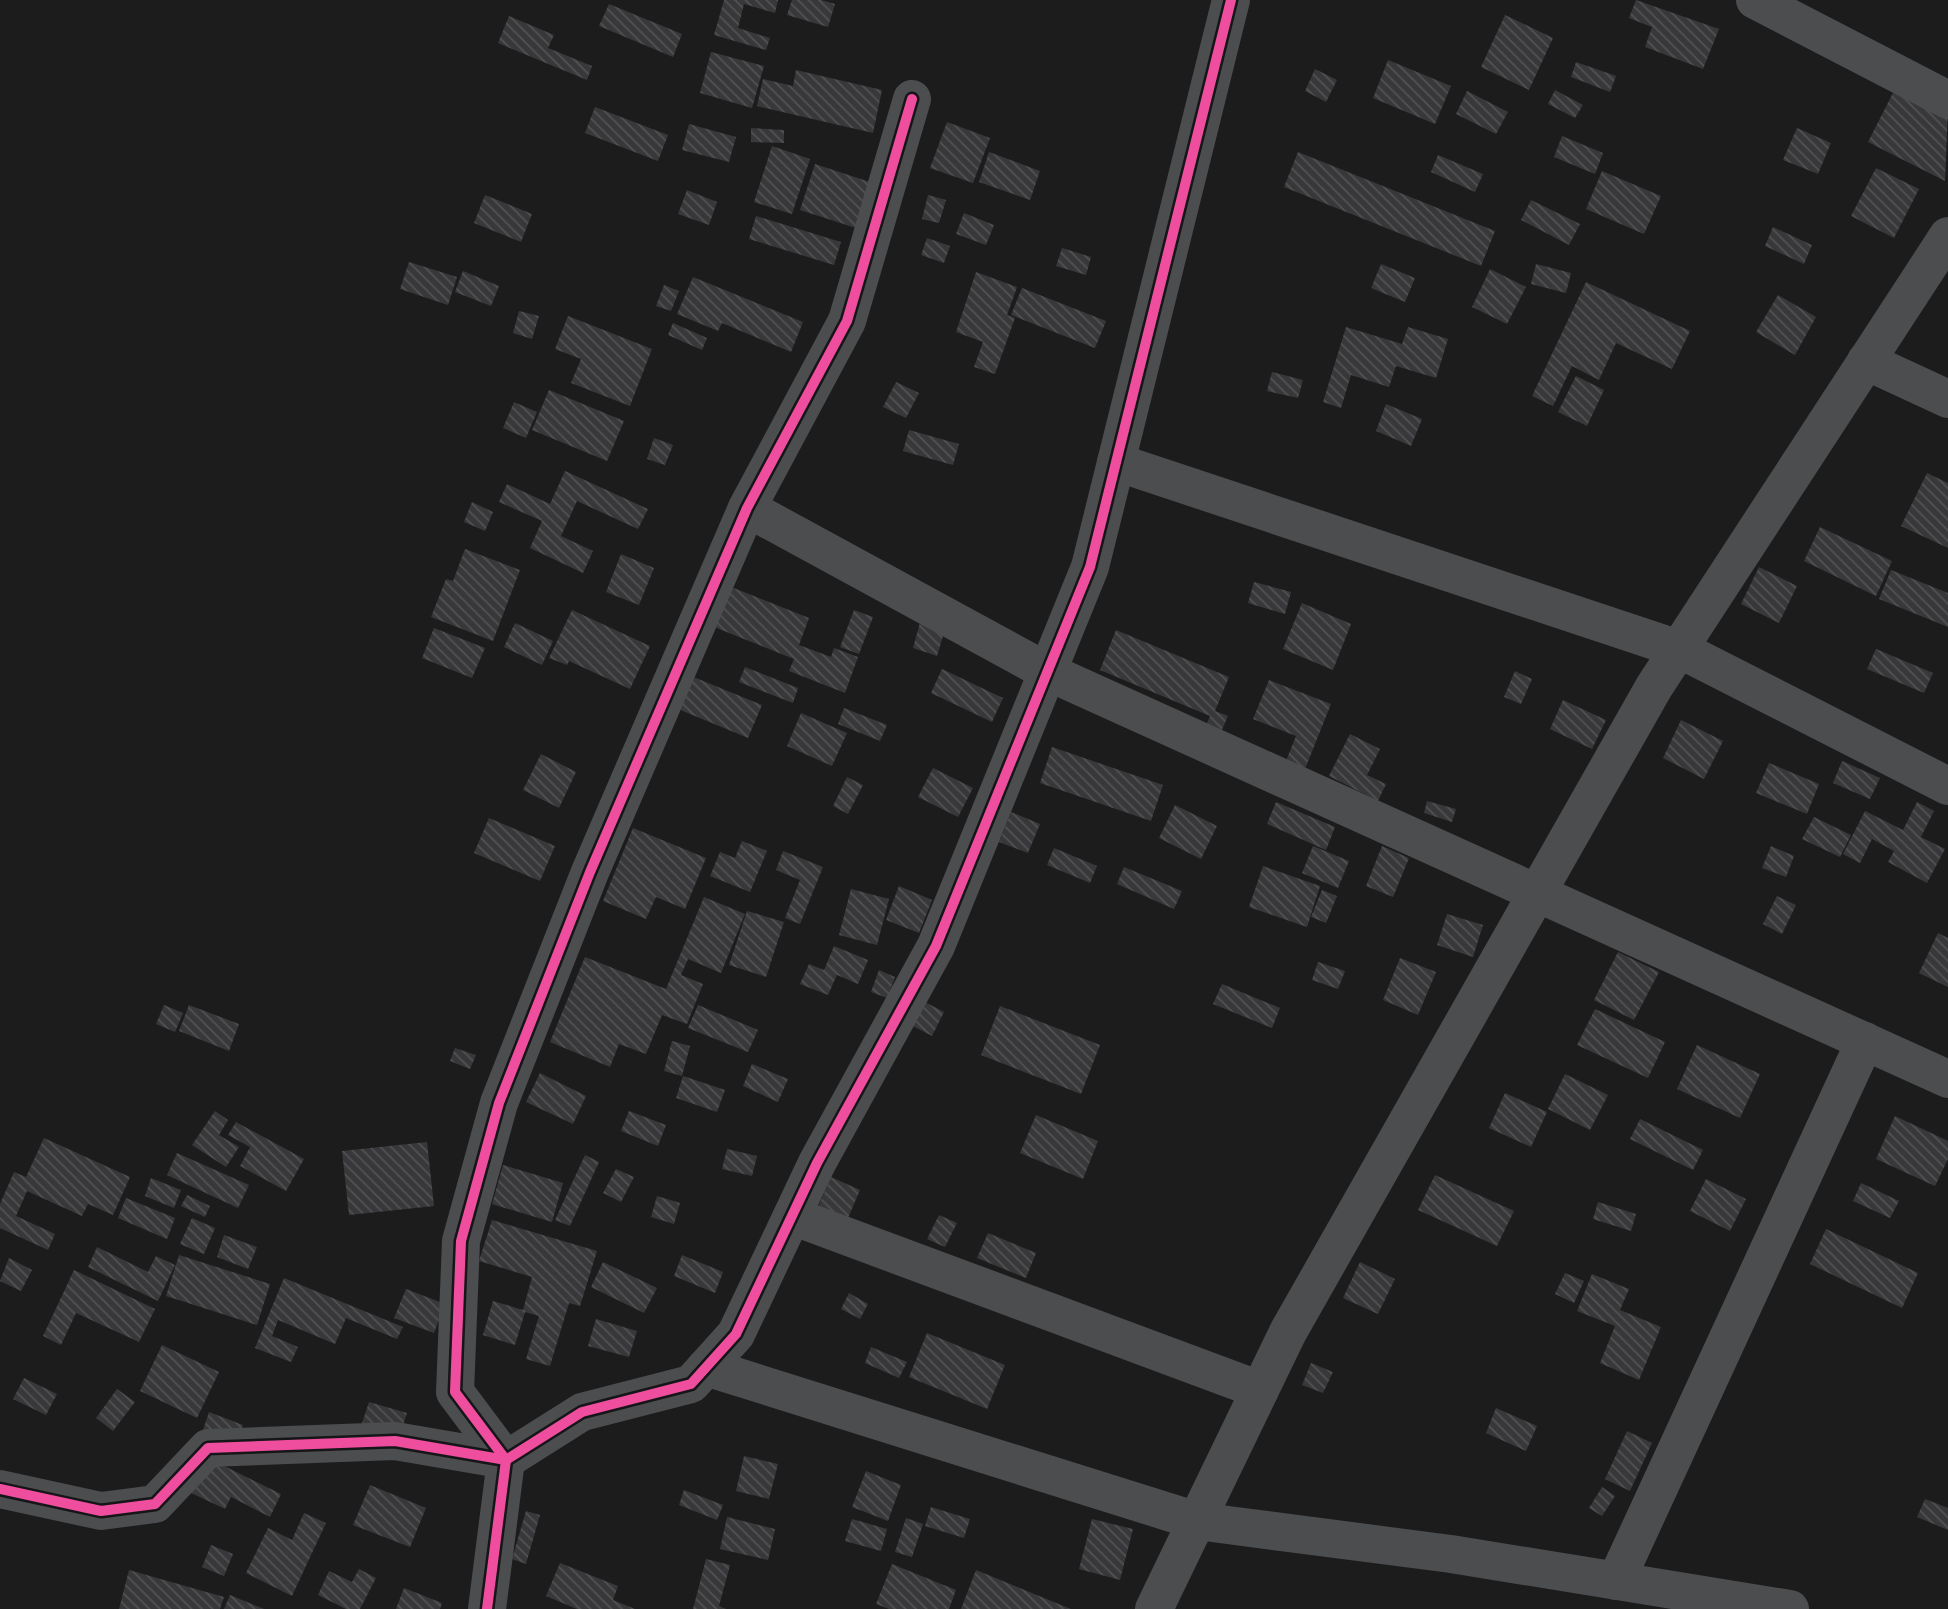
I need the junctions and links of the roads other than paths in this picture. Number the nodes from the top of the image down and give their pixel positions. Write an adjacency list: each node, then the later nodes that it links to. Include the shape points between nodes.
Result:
1 (1231, 0): 8 (street)
2 (1755, 0): 4 (street)
3 (912, 99): 9 (street, via 847,321)
4 (1948, 100)
5 (1948, 236): 6 (street)
6 (1866, 361): 7 (street); 10 (street)
7 (1948, 399)
8 (1116, 462): 10 (street); 11 (street, via 1090,567)
9 (747, 508): 11 (street); 19 (street, via 590,872 499,1103 461,1241 455,1392)
10 (1679, 649): 12 (street); 13 (street)
11 (1048, 673): 13 (street); 16 (street, via 936,946)
12 (1948, 786)
13 (1538, 892): 14 (street); 18 (street, via 1288,1332)
14 (1865, 1041): 15 (street); 22 (street)
15 (1948, 1079)
16 (792, 1216): 17 (street, via 736,1334); 18 (street)
17 (706, 1367): 19 (street, via 691,1384 582,1412); 21 (street)
18 (1260, 1390): 21 (street)
19 (506, 1460): 20 (street, via 395,1441 219,1447 208,1448 155,1503 101,1511); 23 (street)
20 (0, 1489)
21 (1197, 1521): 22 (street); 24 (street)
22 (1616, 1581): 25 (street)
23 (487, 1609)
24 (1154, 1609)
25 (1790, 1609)

